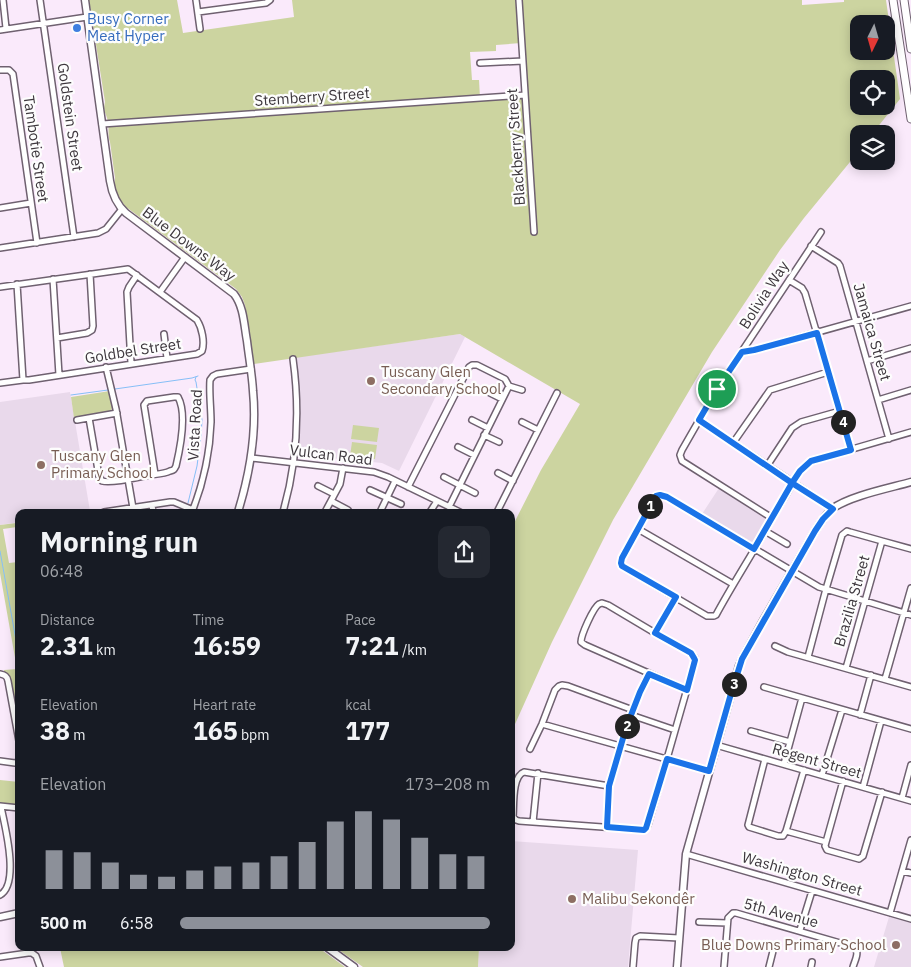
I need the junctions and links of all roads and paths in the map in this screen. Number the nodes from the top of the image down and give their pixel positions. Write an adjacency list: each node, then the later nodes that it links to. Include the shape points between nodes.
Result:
1 (3, 0): 12 (street)
2 (40, 0): 11 (street, Goldstein Street)
3 (85, 0): 10 (street, Blue Downs Way)
4 (196, 0): 9 (street)
5 (270, 0): 9 (street)
6 (519, 0): 16 (street, Blackberry Street)
7 (893, 0): 20 (main road)
8 (904, 0): 15 (main road)
9 (198, 12): 13 (street)
10 (87, 17): 11 (street); 21 (street, Blue Downs Way)
11 (44, 23): 12 (street); 27 (street, Goldstein Street)
12 (6, 28): 14 (street)
13 (200, 29)
14 (0, 30)
15 (911, 49)
16 (523, 61): 17 (street); 19 (street, Blackberry Street)
17 (480, 64)
18 (0, 70): 22 (street, Tambotie Street, via 9,70 13,74)
19 (525, 95): 21 (street, Stemberry Street); 25 (street, Blackberry Street)
20 (911, 119)
21 (102, 124): 24 (street, Blue Downs Way, via 111,188)
22 (31, 203): 23 (street); 28 (street, Tambotie Street)
23 (0, 208)
24 (122, 209): 27 (street, via 101,232); 31 (street, Blue Downs Way)
25 (534, 232)
26 (820, 232): 29 (street, Bolivia Way)
27 (74, 237): 28 (street)
28 (37, 242): 30 (street)
29 (811, 246): 35 (street, Bolivia Way); 40 (street, Jamaica Street, via 839,265)
30 (0, 248)
31 (185, 257): 38 (street); 51 (street, Blue Downs Way, via 238,298)
32 (90, 274): 33 (street, Goldbel Street, via 126,269); 34 (street, Goldbel Street); 43 (street, via 92,330 86,334)
33 (137, 275): 38 (street, Goldbel Street); 49 (street, via 127,292)
34 (54, 279): 36 (street, Goldbel Street); 43 (street)
35 (789, 280): 41 (street, via 805,293); 45 (street, Bolivia Way)
36 (17, 284): 37 (street, Goldbel Street); 54 (street)
37 (0, 287)
38 (160, 292): 46 (street, Goldbel Street, via 197,320 203,346 199,353)
39 (911, 306): 40 (street)
40 (856, 322): 41 (street); 48 (street, Jamaica Street)
41 (817, 333): 45 (street); 52 (street)
42 (164, 334): 46 (street)
43 (57, 338): 53 (street)
44 (911, 348): 48 (street)
45 (742, 352): 68 (street, Bolivia Way)
46 (167, 358): 49 (street, Goldbel Street)
47 (293, 358): 81 (street, via 297,410)
48 (867, 361): 62 (street, Jamaica Street)
49 (131, 364): 50 (street, Goldbel Street)
50 (106, 367): 53 (street, Goldbel Street); 64 (street)
51 (251, 369): 80 (street, Blue Downs Way, via 254,419); 108 (street, Vista Road, via 216,374 210,380 208,449)
52 (828, 372): 63 (street); 76 (street, via 770,390)
53 (59, 375): 54 (street, Goldbel Street)
54 (23, 380): 55 (street, Goldbel Street)
55 (0, 383)
56 (509, 386): 57 (street); 61 (street); 94 (street, via 505,379 477,365 469,366)
57 (522, 390)
58 (911, 390): 62 (street)
59 (486, 391): 61 (street)
60 (557, 392): 71 (street)
61 (502, 399): 70 (street)
62 (878, 400): 74 (street, Jamaica Street)
63 (840, 411): 78 (street); 82 (street, via 796,424)
64 (116, 413): 65 (street); 87 (street)
65 (89, 418): 66 (street); 87 (street, via 100,479 106,482)
66 (77, 420)
67 (472, 420): 70 (street)
68 (699, 420): 76 (street); 118 (street, Bolivia Way, via 680,453 682,461)
69 (522, 422): 71 (street)
70 (488, 428): 73 (street)
71 (538, 430): 89 (street)
72 (911, 432): 74 (street)
73 (484, 435): 75 (street); 79 (street)
74 (889, 439): 78 (street)
75 (499, 442)
76 (733, 443): 82 (street)
77 (458, 447): 79 (street)
78 (851, 450): 91 (street, via 811,461)
79 (474, 455): 92 (street)
80 (251, 458): 81 (street, Vulcan Road); 109 (street, Blue Downs Way)
81 (293, 463): 83 (street, Vulcan Road); 110 (street)
82 (767, 466): 91 (street)
83 (343, 468): 88 (street, Vulcan Road, via 374,472); 97 (street)
84 (498, 473): 89 (street)
85 (155, 474): 85 (street, via 144,405 148,401 177,397 182,421 177,464 172,471); 87 (street)
86 (444, 476): 92 (street)
87 (128, 479): 104 (street)
88 (395, 480): 94 (street, Vulcan Road); 98 (street)
89 (513, 480): 116 (street)
90 (911, 482): 117 (street, via 848,500)
91 (792, 483): 117 (street); 118 (street)
92 (460, 485): 96 (street); 103 (street)
93 (318, 486): 97 (street)
94 (408, 487): 100 (street, Vulcan Road)
95 (370, 490): 98 (street)
96 (475, 493)
97 (334, 494): 99 (street)
98 (388, 498): 101 (street); 113 (street)
99 (331, 501): 111 (street); 112 (street)
100 (437, 501): 103 (street, Vulcan Road); 114 (street)
101 (401, 504)
102 (152, 505): 104 (street); 106 (street); 107 (street, via 172,502)
103 (449, 507): 115 (street, Vulcan Road)
104 (133, 508): 105 (street)
105 (126, 509)
106 (153, 509)
107 (188, 509)
108 (194, 509)
109 (239, 509)
110 (284, 509)
111 (327, 509)
112 (346, 509)
113 (382, 509)
114 (432, 509)
115 (453, 509)
116 (498, 509)
117 (833, 509): 125 (street, via 815,531)
118 (772, 518): 120 (street)
119 (638, 529): 124 (street, via 656,496 660,495); 126 (street); 129 (street, via 621,560 622,566)
120 (765, 531): 122 (street); 124 (street)
121 (882, 542): 123 (street); 128 (street, via 844,533); 130 (street, Brazilia Street)
122 (787, 544)
123 (911, 548)
124 (754, 549): 125 (street); 126 (street)
125 (792, 571): 128 (street); 155 (street, via 742,659)
126 (733, 584): 129 (street, via 714,616 708,616)
127 (911, 588): 131 (street)
128 (826, 589): 130 (street); 135 (street)
129 (676, 597): 133 (street)
130 (865, 602): 131 (street); 136 (street, Brazilia Street)
131 (904, 613): 132 (street); 140 (street)
132 (911, 615)
133 (655, 633): 138 (street, via 602,603 597,606 581,638 585,645); 143 (street, via 691,653 694,658)
134 (775, 646): 135 (street)
135 (808, 657): 136 (street)
136 (846, 668): 139 (street)
137 (0, 674): 148 (street, via 7,677)
138 (649, 674): 143 (street); 146 (street)
139 (871, 675): 140 (street); 147 (street)
140 (885, 679): 142 (street)
141 (764, 687): 144 (street)
142 (911, 687)
143 (687, 690): 152 (street)
144 (802, 698): 145 (street); 154 (street)
145 (842, 710): 147 (street); 167 (street)
146 (632, 712): 150 (street, via 562,685 555,690); 152 (street); 156 (street)
147 (860, 715): 149 (street)
148 (15, 719)
149 (881, 721): 151 (street); 171 (street)
150 (542, 724): 156 (street); 157 (street)
151 (911, 729)
152 (675, 730): 158 (street)
153 (752, 731): 154 (street)
154 (790, 742): 162 (street)
155 (716, 745): 159 (street, Regent Street); 165 (street)
156 (621, 746): 158 (street); 170 (street)
157 (530, 749)
158 (667, 759): 165 (street); 179 (street, via 644,830)
159 (765, 759): 162 (street, Regent Street); 180 (street, via 748,825 778,836 783,836)
160 (0, 761): 161 (street)
161 (15, 763)
162 (784, 764): 164 (street, Regent Street)
163 (911, 765): 173 (street)
164 (804, 770): 167 (street, Regent Street); 180 (street)
165 (709, 771): 183 (street)
166 (538, 774): 169 (street, via 520,773); 170 (street); 178 (street)
167 (822, 775): 168 (street, Regent Street)
168 (843, 781): 171 (street, Regent Street); 182 (street)
169 (515, 786)
170 (609, 786): 179 (street)
171 (863, 786): 172 (street, Regent Street)
172 (882, 792): 173 (street, Regent Street); 182 (street, via 862,857 827,850)
173 (902, 798): 174 (street, Regent Street)
174 (911, 801)
175 (1, 807): 176 (street); 187 (street, via 11,864 6,892)
176 (15, 808)
177 (515, 819): 178 (street)
178 (533, 822): 179 (street)
179 (607, 827)
180 (786, 831): 182 (street)
181 (911, 840): 184 (street)
182 (826, 842)
183 (686, 854): 186 (street, Washington Street); 195 (street)
184 (902, 871): 185 (street); 188 (street)
185 (911, 873)
186 (812, 891): 188 (street, Washington Street); 194 (street)
187 (0, 896)
188 (890, 912): 191 (street, Washington Street)
189 (15, 914): 190 (street)
190 (0, 917)
191 (911, 919)
192 (699, 922): 193 (street)
193 (727, 923): 194 (street, 5th Avenue, via 736,913); 203 (street, 5th Avenue)
194 (800, 930): 205 (street, 5th Avenue, via 855,947)
195 (680, 938): 201 (street, via 636,938); 202 (street)
196 (332, 951): 200 (street)
197 (774, 951): 204 (street)
198 (0, 957): 199 (street, via 30,953 36,956)
199 (40, 967)
200 (354, 967)
201 (633, 967)
202 (678, 967)
203 (724, 967)
204 (769, 967)
205 (853, 967)

